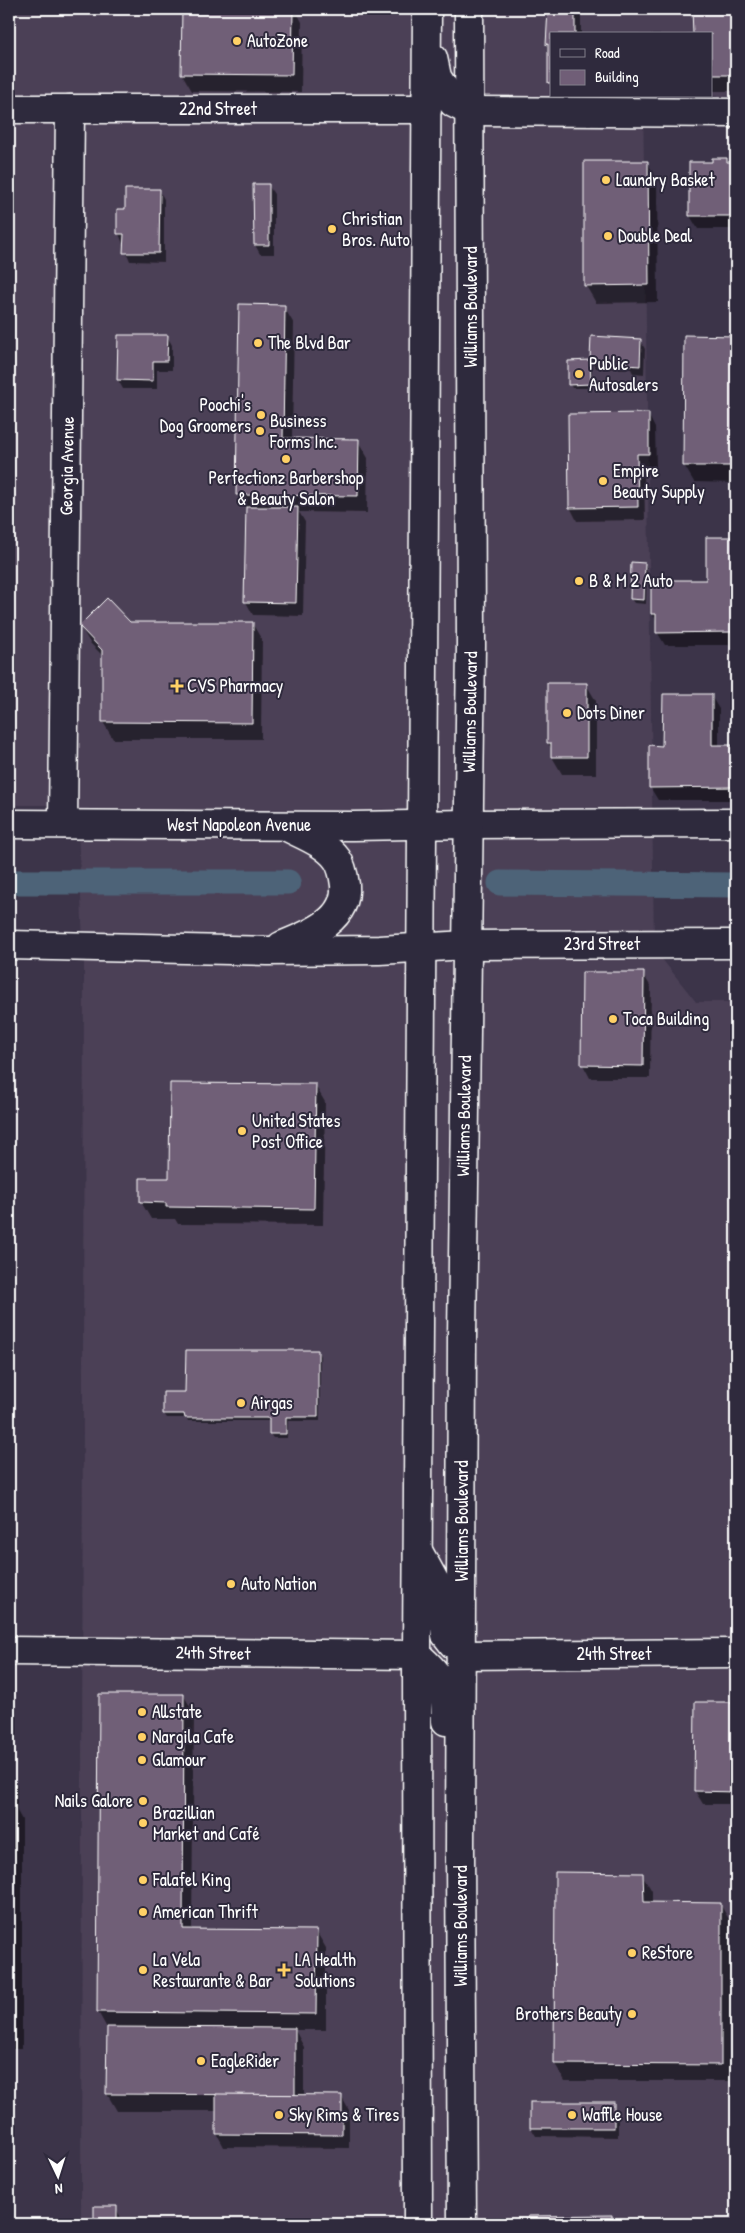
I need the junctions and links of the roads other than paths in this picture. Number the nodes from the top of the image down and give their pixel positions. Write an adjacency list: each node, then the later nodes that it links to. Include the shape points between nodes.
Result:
1 (469, 9): 6 (main road, Williams Boulevard)
2 (427, 22): 5 (main road); 6 (main road, via 437,77 452,103)
3 (9, 108): 4 (main road, 22nd Street)
4 (70, 109): 5 (main road, 22nd Street); 10 (main road, Georgia Avenue)
5 (427, 109): 13 (main road)
6 (469, 111): 7 (main road); 12 (main road, Williams Boulevard)
7 (736, 113)
8 (736, 823): 12 (main road)
9 (9, 824): 10 (main road, West Napoleon Avenue)
10 (63, 824): 11 (main road, West Napoleon Avenue)
11 (282, 824): 13 (main road, West Napoleon Avenue); 18 (main road, via 322,845 337,859 346,894 338,913 323,926)
12 (469, 824): 13 (main road, West Napoleon Avenue); 16 (main road, Williams Boulevard)
13 (423, 825): 17 (main road)
14 (736, 944): 16 (main road, 23rd Street)
15 (9, 945): 18 (main road)
16 (467, 945): 17 (main road); 23 (main road, Williams Boulevard)
17 (422, 947): 18 (main road); 19 (main road)
18 (268, 951)
19 (418, 1549): 22 (main road); 23 (main road, via 440,1591 446,1635)
20 (9, 1651): 22 (main road, 24th Street)
21 (736, 1653): 23 (main road, 24th Street)
22 (417, 1655): 24 (main road, via 435,1670 445,1690 448,1763); 25 (main road)
23 (462, 1655): 24 (main road, Williams Boulevard)
24 (461, 1784): 26 (main road, Williams Boulevard)
25 (418, 2224)
26 (462, 2224)

